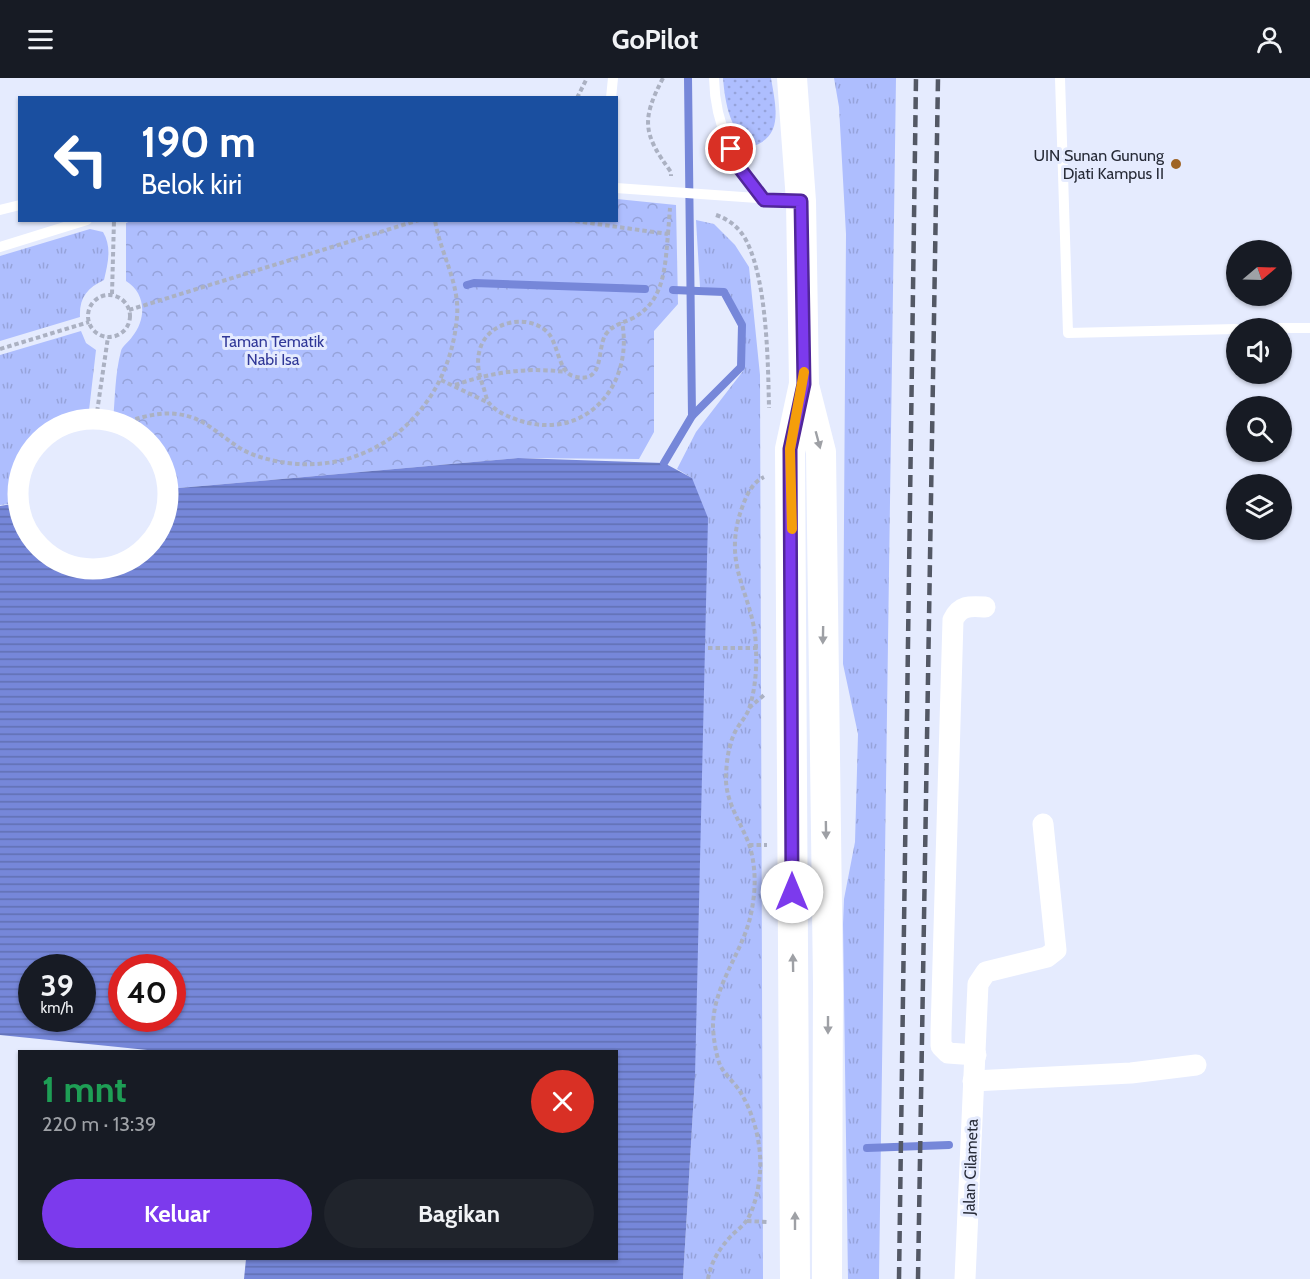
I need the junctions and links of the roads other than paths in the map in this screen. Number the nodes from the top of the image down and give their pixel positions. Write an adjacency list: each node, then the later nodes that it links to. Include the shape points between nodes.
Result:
1 (613, 78): 5 (lane)
2 (714, 78): 7 (lane, via 714,101 724,133 738,166)
3 (792, 78): 8 (street)
4 (1060, 78): 15 (lane, via 1068,333)
5 (611, 96)
6 (618, 188): 7 (lane)
7 (764, 200): 8 (lane)
8 (801, 201): 16 (street)
9 (18, 205): 10 (lane)
10 (0, 210)
11 (81, 222): 12 (lane)
12 (0, 247)
13 (1292, 328): 14 (lane)
14 (1310, 328)
15 (1226, 329)
16 (804, 384): 23 (street, one-way to 16, via 790,449); 24 (street, one-way to 24, via 822,452)
17 (96, 419): 17 (street, via 80,419 56,428 37,444 23,465 18,490 20,516 32,539 49,556 86,570 119,566 139,555 157,535 166,513 168,489 162,464 148,443 121,424)
18 (985, 608): 20 (street, via 966,606 953,621 941,1032 941,1046 948,1053)
19 (1043, 824): 20 (street, Jalan Cilameta, via 1056,950 1047,957 986,972 978,984)
20 (976, 1055): 22 (street, Jalan Cilameta)
21 (1196, 1065): 22 (street, via 1131,1073)
22 (973, 1081): 25 (street, Jalan Cilameta)
23 (795, 1279)
24 (827, 1279)
25 (965, 1279)

